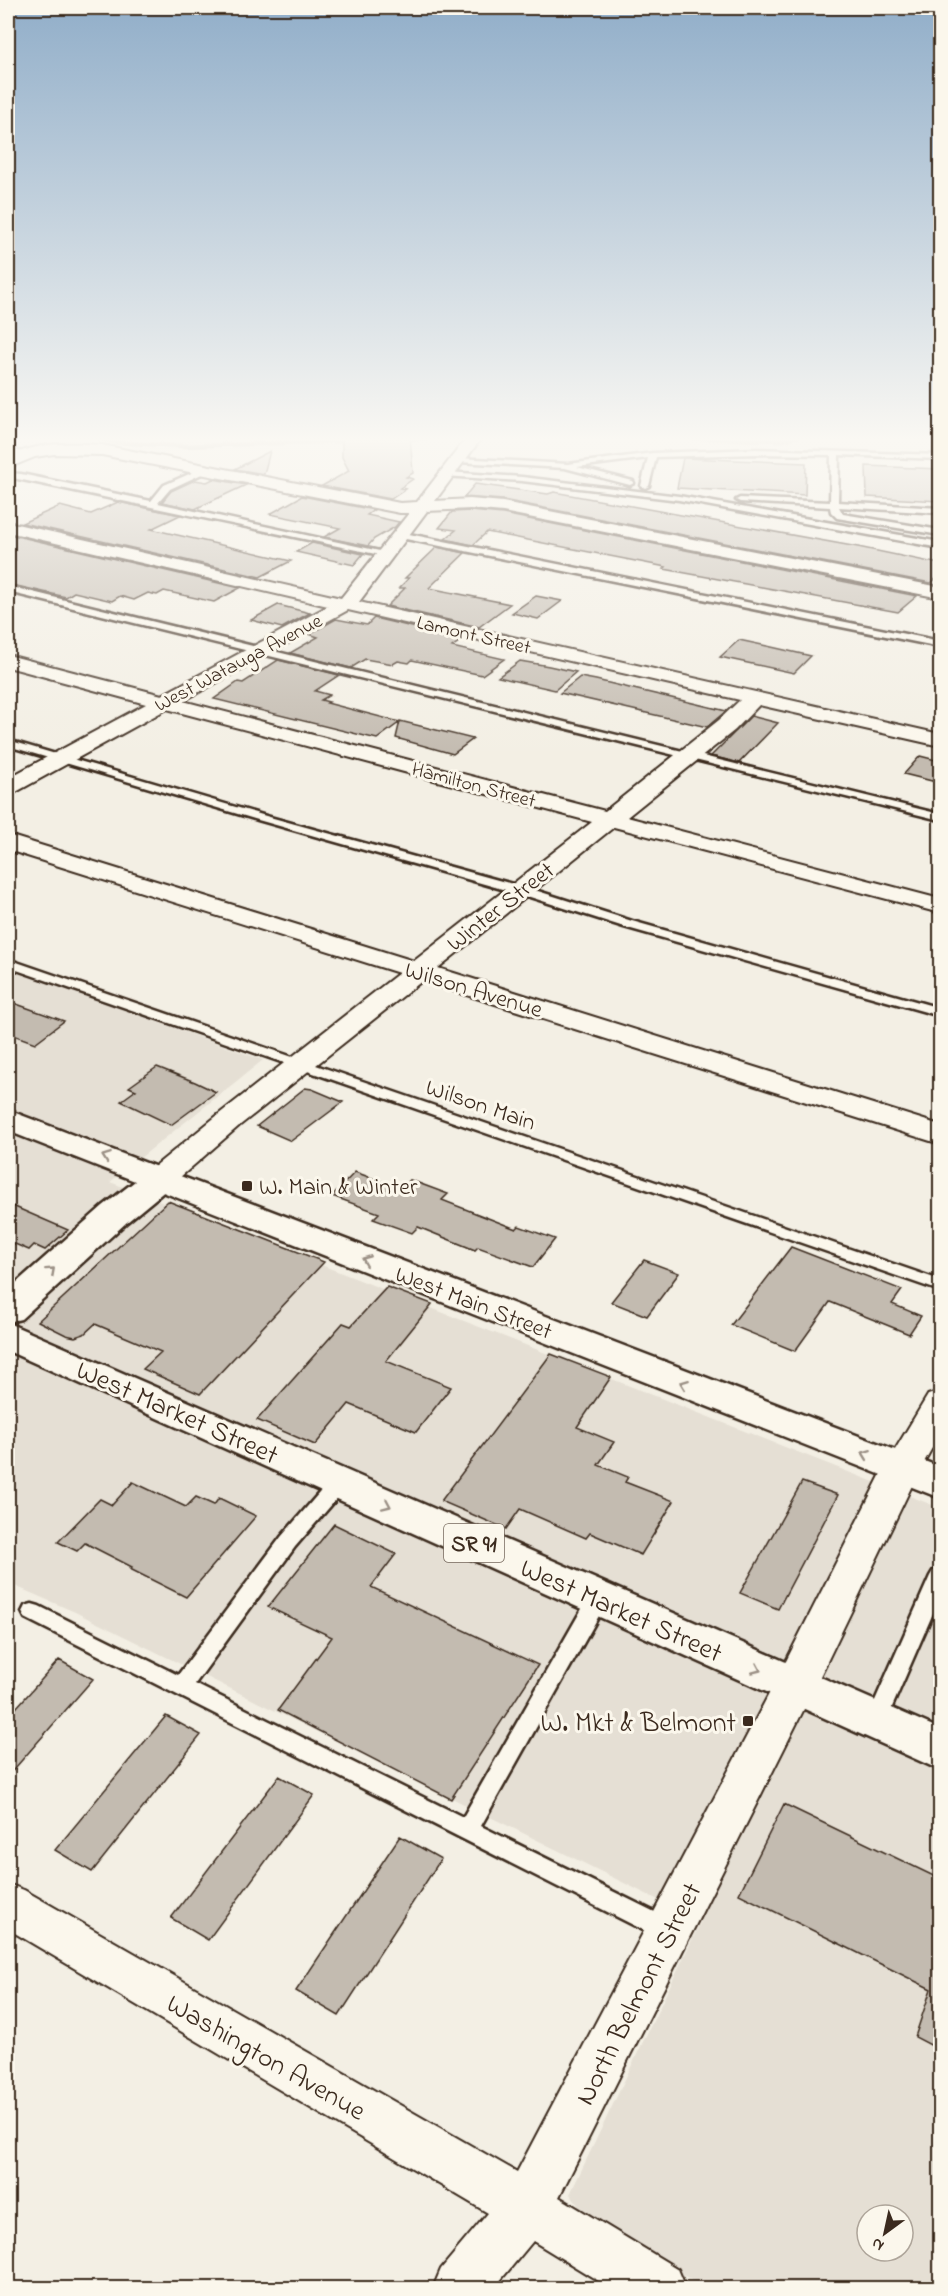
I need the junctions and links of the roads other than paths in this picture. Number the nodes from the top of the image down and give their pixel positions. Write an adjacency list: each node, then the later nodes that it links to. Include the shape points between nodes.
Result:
1 (78, 543): 9 (street, Lamont Street)
2 (334, 543): 6 (lane)
3 (393, 543): 6 (street, West Watauga Avenue)
4 (439, 543): 10 (lane)
5 (689, 543): 8 (street)
6 (385, 554): 9 (street, West Watauga Avenue)
7 (8, 590): 11 (lane)
8 (940, 592)
9 (344, 605): 11 (street, West Watauga Avenue); 13 (street, Lamont Street)
10 (940, 644)
11 (258, 651): 14 (street, West Watauga Avenue); 17 (lane)
12 (8, 661): 14 (street, Hamilton Street)
13 (754, 699): 15 (street, Lamont Street); 17 (street, Winter Street)
14 (162, 702): 18 (street, West Watauga Avenue); 21 (street, Hamilton Street)
15 (940, 740)
16 (8, 743): 18 (lane)
17 (687, 756): 20 (lane); 21 (street, Winter Street)
18 (60, 759): 19 (street, West Watauga Avenue); 23 (lane)
19 (8, 787)
20 (940, 817)
21 (608, 819): 23 (street, Winter Street); 24 (street, Hamilton Street)
22 (8, 842): 26 (street, Wilson Avenue)
23 (520, 891): 26 (street, Winter Street); 27 (lane)
24 (940, 906)
25 (8, 963): 28 (lane, Wilson Main)
26 (417, 972): 28 (street, Winter Street); 30 (street, Wilson Avenue)
27 (940, 1012)
28 (298, 1065): 31 (street, Winter Street); 32 (lane, Wilson Main)
29 (8, 1120): 31 (main road, West Main Street, one-way to 29)
30 (940, 1135)
31 (160, 1178): 33 (main road, one-way to 31); 36 (main road, West Main Street, one-way to 31)
32 (940, 1286)
33 (8, 1310)
34 (8, 1336): 37 (main road, West Market Street / SR 91)
35 (940, 1404): 36 (street, North Belmont Street)
36 (902, 1468): 38 (main road, West Main Street); 42 (street, North Belmont Street)
37 (339, 1483): 40 (main road, West Market Street / SR 91, one-way to 40); 43 (lane, via 288,1542)
38 (940, 1483)
39 (940, 1576): 44 (lane)
40 (598, 1599): 42 (main road, West Market Street / SR 91, one-way to 42); 46 (lane)
41 (32, 1612): 43 (lane)
42 (795, 1685): 44 (main road, West Market Street / SR 91); 48 (street, North Belmont Street)
43 (181, 1687): 46 (lane)
44 (876, 1721): 45 (main road, West Market Street / SR 91)
45 (940, 1750)
46 (467, 1831): 48 (lane)
47 (8, 1905): 49 (street, Washington Avenue)
48 (669, 1931): 49 (street, North Belmont Street)
49 (527, 2207): 50 (street, North Belmont Street); 51 (street, Washington Avenue)
50 (460, 2289)
51 (659, 2289)

